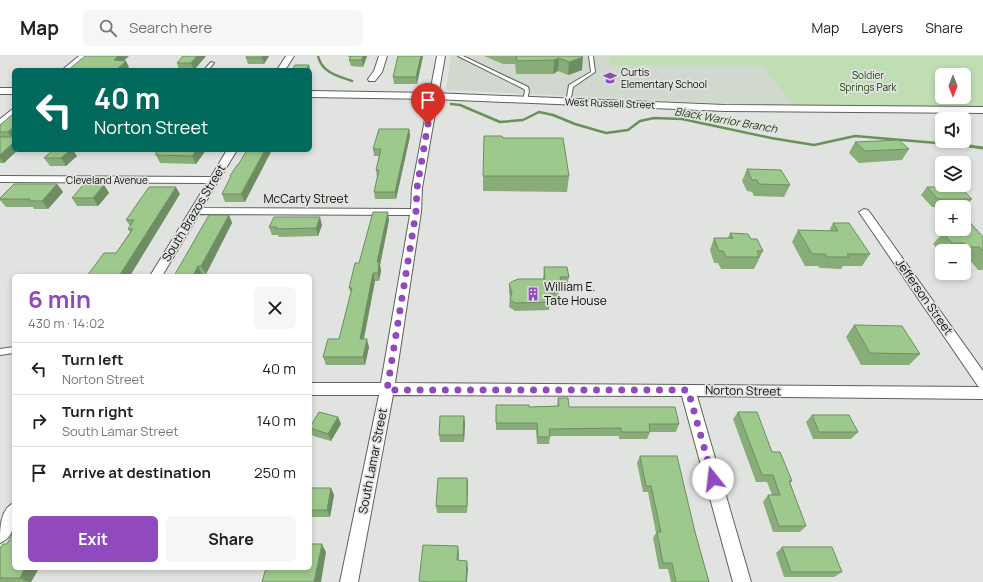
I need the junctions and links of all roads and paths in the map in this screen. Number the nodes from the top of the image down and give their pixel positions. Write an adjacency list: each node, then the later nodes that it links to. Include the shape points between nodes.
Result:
1 (84, 56): 8 (street)
2 (290, 56): 10 (street)
3 (384, 56): 11 (street, via 378,72)
4 (441, 56): 15 (street, South Lamar Street)
5 (460, 56): 16 (lane, via 526,88)
6 (591, 56): 17 (lane, via 593,72 572,86)
7 (212, 63): 9 (lane)
8 (69, 68)
9 (208, 68)
10 (282, 68)
11 (372, 79)
12 (0, 91): 13 (street)
13 (12, 91)
14 (312, 94): 15 (street, West Russell Street)
15 (433, 96): 16 (street, West Russell Street); 25 (street, South Lamar Street, via 417,188)
16 (526, 100): 17 (street, West Russell Street)
17 (568, 102): 18 (street, West Russell Street, via 725,108)
18 (983, 110)
19 (12, 113): 20 (street)
20 (0, 123)
21 (231, 152): 23 (street, South Brazos Street)
22 (0, 179): 23 (street, Cleveland Avenue)
23 (214, 180): 24 (street, South Brazos Street)
24 (195, 211): 25 (street, McCarty Street); 27 (street, South Brazos Street)
25 (416, 212): 32 (street, South Lamar Street)
26 (864, 212): 30 (street, Jefferson Street)
27 (157, 274)
28 (12, 350): 29 (lane)
29 (0, 352)
30 (983, 382)
31 (312, 389): 32 (street, Norton Street)
32 (387, 390): 33 (street, Norton Street); 37 (street, South Lamar Street)
33 (688, 390): 34 (street, Norton Street); 38 (street)
34 (983, 393)
35 (12, 514): 36 (street)
36 (0, 534)
37 (349, 582)
38 (742, 582)

